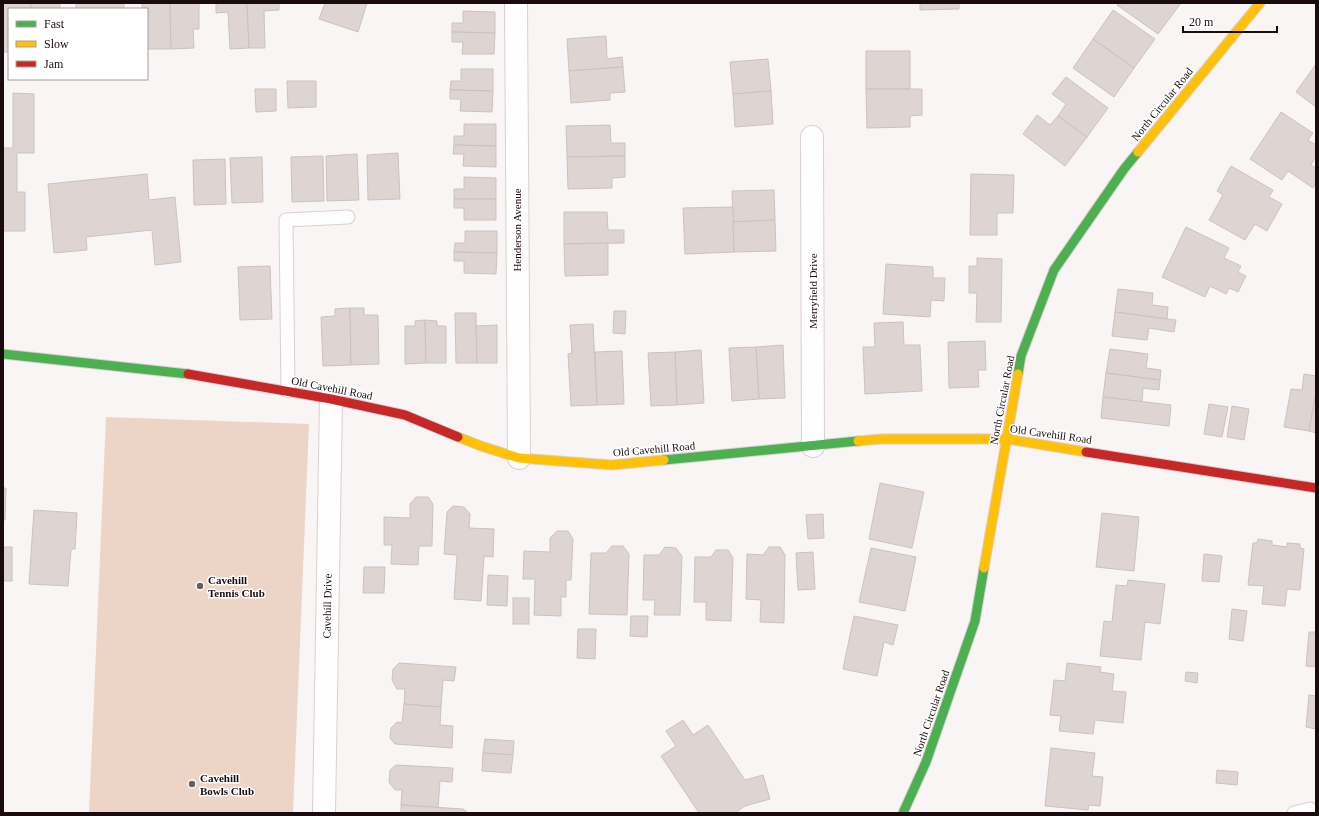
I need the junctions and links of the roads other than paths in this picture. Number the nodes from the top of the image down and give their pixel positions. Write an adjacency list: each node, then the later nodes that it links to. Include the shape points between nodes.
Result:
1 (516, 3): 10 (street, Henderson Avenue)
2 (1260, 3): 8 (main road, North Circular Road, via 1124,169 1054,270 1021,356)
3 (812, 137): 9 (street, Merryfield Drive)
4 (348, 217): 6 (lane, via 286,220)
5 (3, 354): 6 (main road, Old Cavehill Road, via 175,372)
6 (288, 391): 7 (main road, Old Cavehill Road)
7 (331, 399): 10 (main road, Old Cavehill Road, via 405,415 481,446); 13 (street, Cavehill Drive)
8 (1007, 439): 9 (main road, Old Cavehill Road, via 882,439); 11 (main road, Old Cavehill Road); 14 (main road, North Circular Road, via 975,621 926,762)
9 (814, 446): 10 (main road, Old Cavehill Road, via 612,466)
10 (519, 458)
11 (1316, 488)
12 (1310, 809): 15 (lane)
13 (324, 813)
14 (903, 813)
15 (1294, 813)

